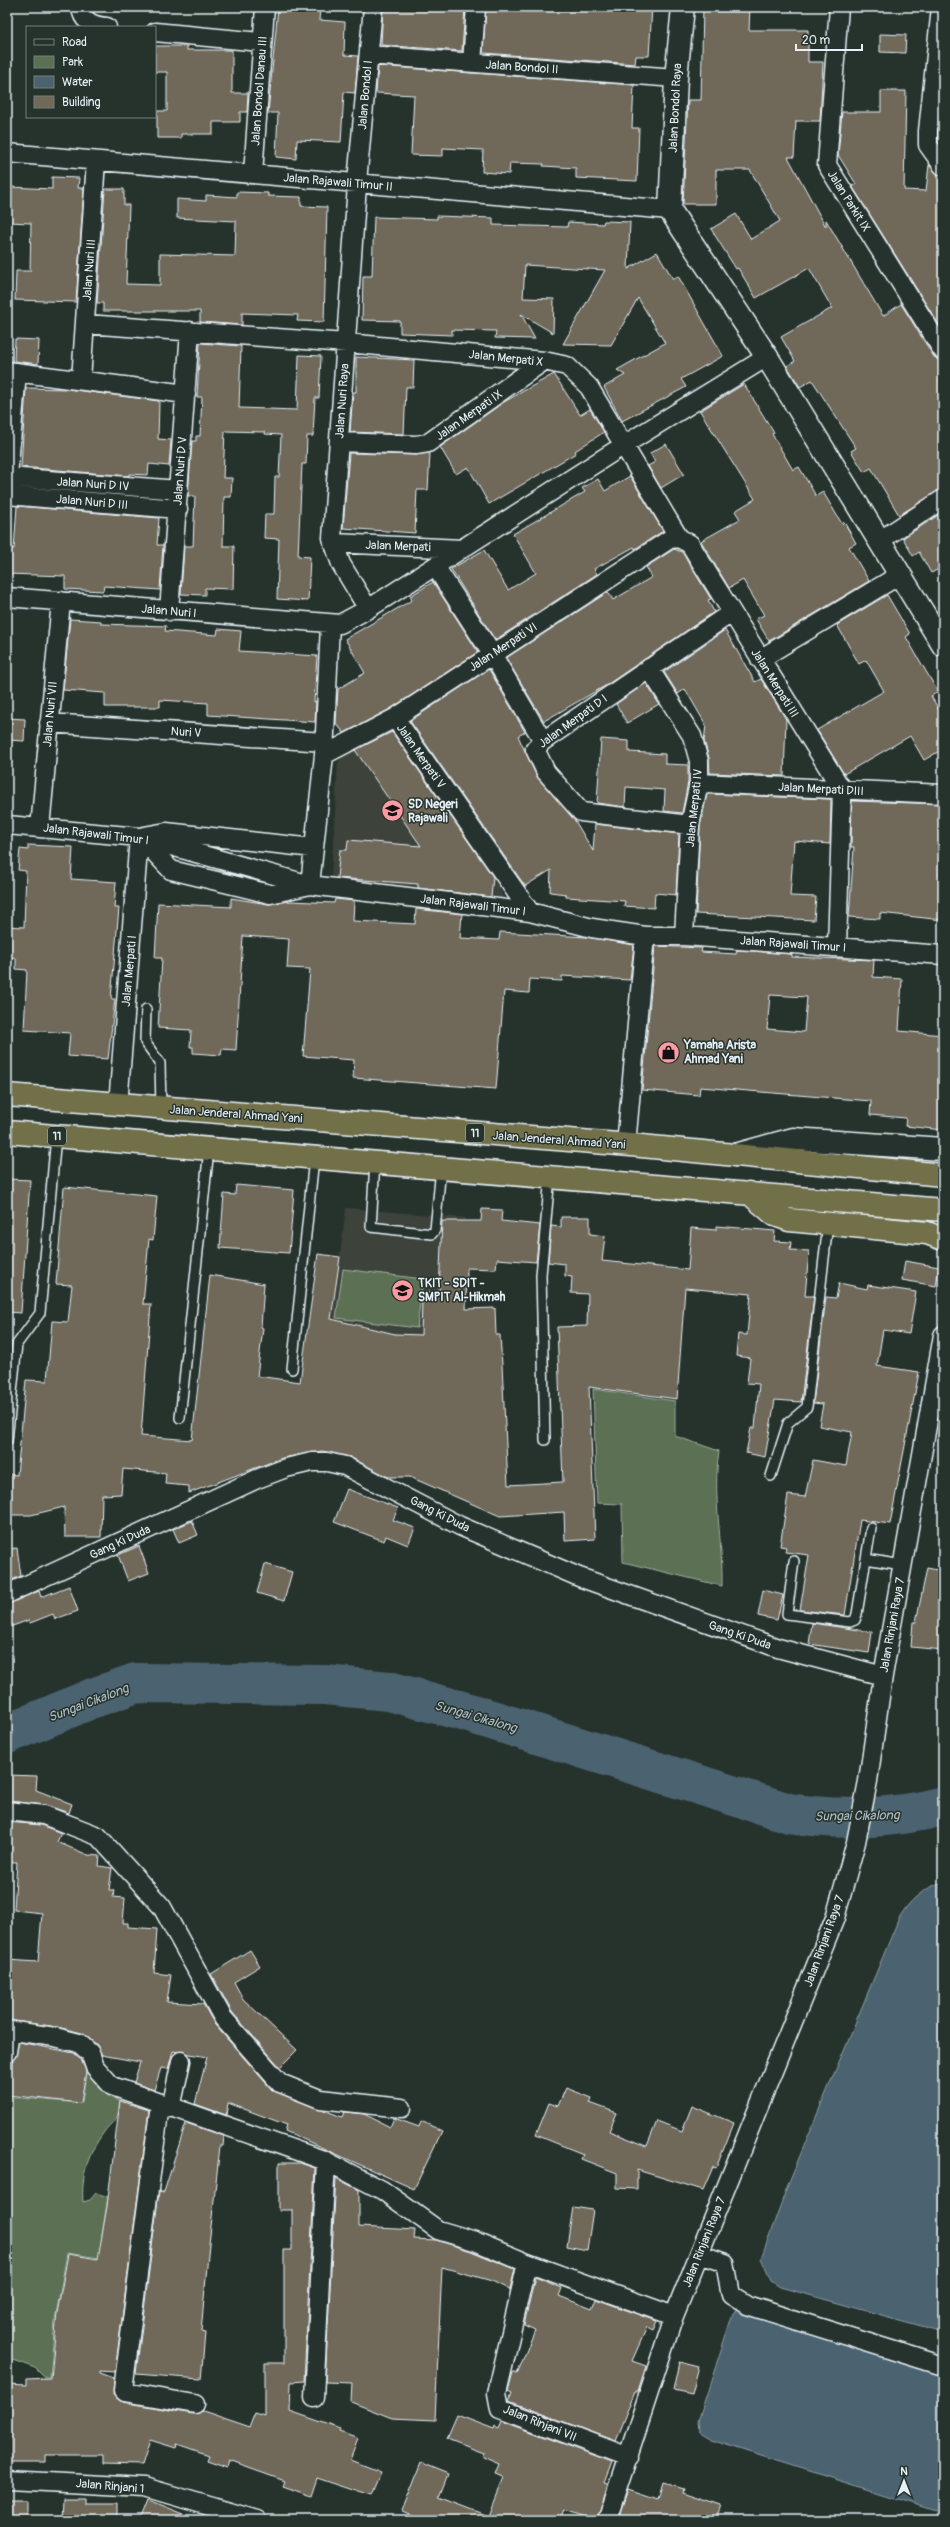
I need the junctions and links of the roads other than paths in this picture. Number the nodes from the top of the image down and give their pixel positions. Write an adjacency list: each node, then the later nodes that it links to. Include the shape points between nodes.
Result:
1 (266, 7): 10 (street, Jalan Bondol Danau III)
2 (373, 7): 11 (street, Jalan Bondol I)
3 (476, 7): 12 (street)
4 (683, 7): 13 (street, Jalan Bondol Raya)
5 (839, 7): 23 (street, Jalan Parkit IX, via 827,165)
6 (941, 7): 15 (street, via 928,131 928,145)
7 (84, 15): 8 (street)
8 (105, 26)
9 (156, 32): 10 (street)
10 (262, 42): 17 (street, Jalan Bondol Danau III)
11 (369, 55): 12 (street, Jalan Bondol II); 18 (street, Jalan Bondol I)
12 (472, 63): 13 (street, Jalan Bondol II)
13 (676, 78): 19 (street, Jalan Bondol Raya)
14 (7, 153): 16 (street, Jalan Rajawali Timur II)
15 (941, 159)
16 (96, 161): 17 (street, Jalan Rajawali Timur II); 20 (street, Jalan Nuri III)
17 (253, 174): 18 (street, Jalan Rajawali Timur II)
18 (358, 183): 19 (street, Jalan Rajawali Timur II); 22 (street, Jalan Nuri Raya)
19 (670, 210): 24 (street)
20 (86, 324): 21 (street, Jalan Merpati X); 27 (street, Jalan Nuri III)
21 (190, 331): 22 (street, Jalan Merpati X); 28 (street, Jalan Nuri D V)
22 (346, 343): 25 (street, Jalan Merpati X); 29 (street, Jalan Nuri Raya)
23 (943, 351)
24 (768, 357): 30 (street, Jalan Nuri I); 37 (street)
25 (544, 361): 29 (street, Jalan Merpati IX, via 428,443 416,445); 30 (street, Jalan Merpati X, via 567,366 578,374 600,404)
26 (12, 371): 27 (street); 31 (street)
27 (81, 380): 28 (street)
28 (186, 394): 32 (street, Jalan Nuri D V)
29 (339, 442): 38 (street, Jalan Nuri Raya)
30 (624, 445): 36 (street, Jalan Merpati III); 39 (street, Jalan Nuri I)
31 (8, 484): 32 (street, Jalan Nuri D IV)
32 (179, 490): 35 (street, Jalan Nuri D V)
33 (7, 495): 35 (street, Jalan Nuri D III)
34 (943, 499): 37 (street)
35 (178, 509): 45 (street, Jalan Nuri D V)
36 (679, 538): 46 (street, Jalan Merpati III, via 690,544); 49 (street, Jalan Merpati VI, via 670,539)
37 (879, 541): 41 (street)
38 (333, 543): 39 (street, Jalan Merpati); 44 (street, Jalan Nuri Raya, via 341,564)
39 (462, 549): 40 (street, Jalan Nuri I)
40 (435, 566): 44 (street, Jalan Nuri I); 49 (street)
41 (901, 574): 48 (street); 50 (street)
42 (7, 597): 43 (street, Jalan Nuri I)
43 (61, 601): 45 (street, Jalan Nuri I); 53 (street, Jalan Nuri VII)
44 (368, 609): 47 (street, Jalan Nuri I, via 340,624)
45 (169, 611): 47 (street, Jalan Nuri I)
46 (731, 613): 50 (street, Jalan Merpati III); 51 (street, Jalan Merpati D I)
47 (330, 624): 55 (street)
48 (943, 645)
49 (492, 654): 52 (street, Jalan Merpati VI); 54 (street)
50 (760, 659): 57 (street, Jalan Merpati III)
51 (649, 668): 54 (street, Jalan Merpati D I); 56 (street, Jalan Merpati IV, via 695,743)
52 (395, 718): 55 (street, Jalan Merpati VI); 65 (street, Jalan Merpati V)
53 (49, 723): 55 (street, Nuri V); 61 (street, Jalan Nuri VII)
54 (543, 741): 60 (street, Jalan Merpati D I, via 535,749 546,772 581,812)
55 (324, 748): 63 (street)
56 (699, 783): 57 (street, Jalan Merpati DIII); 60 (street, Jalan Merpati IV)
57 (842, 790): 58 (street, Jalan Merpati DIII); 68 (street)
58 (943, 794)
59 (7, 825): 61 (street, Jalan Rajawali Timur I)
60 (690, 825): 67 (street, Jalan Merpati IV)
61 (40, 828): 62 (street, Jalan Rajawali Timur I)
62 (139, 837): 63 (street, via 166,832); 64 (street, Jalan Rajawali Timur I); 72 (street, Jalan Merpati I)
63 (314, 848): 64 (street)
64 (310, 886): 65 (street, Jalan Rajawali Timur I)
65 (530, 912): 66 (street, Jalan Rajawali Timur I, via 592,928)
66 (645, 936): 67 (street, Jalan Rajawali Timur I); 76 (street)
67 (684, 936): 68 (street, Jalan Rajawali Timur I)
68 (837, 948): 69 (street, Jalan Rajawali Timur I)
69 (943, 955)
70 (146, 1009): 73 (lane, via 145,1042 160,1063)
71 (7, 1095): 72 (highway, Jalan Jenderal Ahmad Yani / 11)
72 (118, 1105): 73 (highway, Jalan Jenderal Ahmad Yani / 11)
73 (161, 1108): 76 (highway, Jalan Jenderal Ahmad Yani / 11)
74 (8, 1133): 75 (highway, 11)
75 (56, 1136): 77 (highway, 11); 93 (lane, via 40,1313 17,1344)
76 (626, 1145): 79 (highway, Jalan Jenderal Ahmad Yani / 11)
77 (209, 1149): 80 (highway, 11); 91 (lane)
78 (943, 1149): 79 (street, via 793,1139)
79 (734, 1155): 83 (highway, Jalan Jenderal Ahmad Yani / 11)
80 (314, 1158): 81 (highway, 11); 90 (lane)
81 (375, 1162): 82 (highway, 11); 82 (lane, via 371,1227 410,1232 434,1233)
82 (441, 1168): 84 (highway, 11)
83 (943, 1175)
84 (550, 1176): 85 (highway, 11); 92 (lane, via 540,1275)
85 (749, 1193): 86 (highway, 11); 87 (highway, via 775,1215 790,1220)
86 (943, 1210)
87 (828, 1223): 88 (highway, via 927,1233); 94 (lane, via 807,1407 788,1423)
88 (943, 1239)
89 (943, 1335): 98 (street, Jalan Rinjani Raya 7)
90 (292, 1369)
91 (180, 1418)
92 (545, 1440)
93 (7, 1441)
94 (771, 1476)
95 (871, 1528): 96 (lane)
96 (866, 1559): 97 (lane, via 857,1614 855,1620 850,1622 786,1614); 98 (lane)
97 (794, 1562)
98 (902, 1565): 100 (street, Jalan Rinjani Raya 7)
99 (7, 1594): 100 (street, Gang Ki Duda, via 257,1479 286,1468 312,1462 327,1462 369,1477 460,1526 579,1577 778,1648)
100 (883, 1676): 108 (street, Jalan Rinjani Raya 7, via 868,1781 856,1842 835,1918)
101 (7, 1811): 106 (street, via 44,1814 98,1836 162,1907 223,2018 280,2083 320,2099)
102 (8, 2030): 103 (street); 105 (street, via 79,2043 90,2053 95,2067 112,2086)
103 (7, 2052)
104 (181, 2061): 105 (street)
105 (165, 2106): 107 (street); 113 (street, via 123,2390)
106 (402, 2108)
107 (326, 2161): 109 (street, via 382,2190 438,2230 474,2241); 112 (street)
108 (699, 2254): 110 (street, Jalan Rinjani Raya 7); 111 (street, via 725,2264 731,2295 747,2304)
109 (527, 2263): 110 (street); 114 (street, Jalan Rinjani VII, via 497,2393 500,2409)
110 (674, 2316): 114 (street, Jalan Rinjani Raya 7)
111 (943, 2366)
112 (314, 2398)
113 (195, 2404)
114 (629, 2457): 117 (street, Jalan Rinjani Raya 7)
115 (7, 2480): 116 (street, Jalan Rinjani 1, via 144,2487)
116 (257, 2520)
117 (607, 2520)

